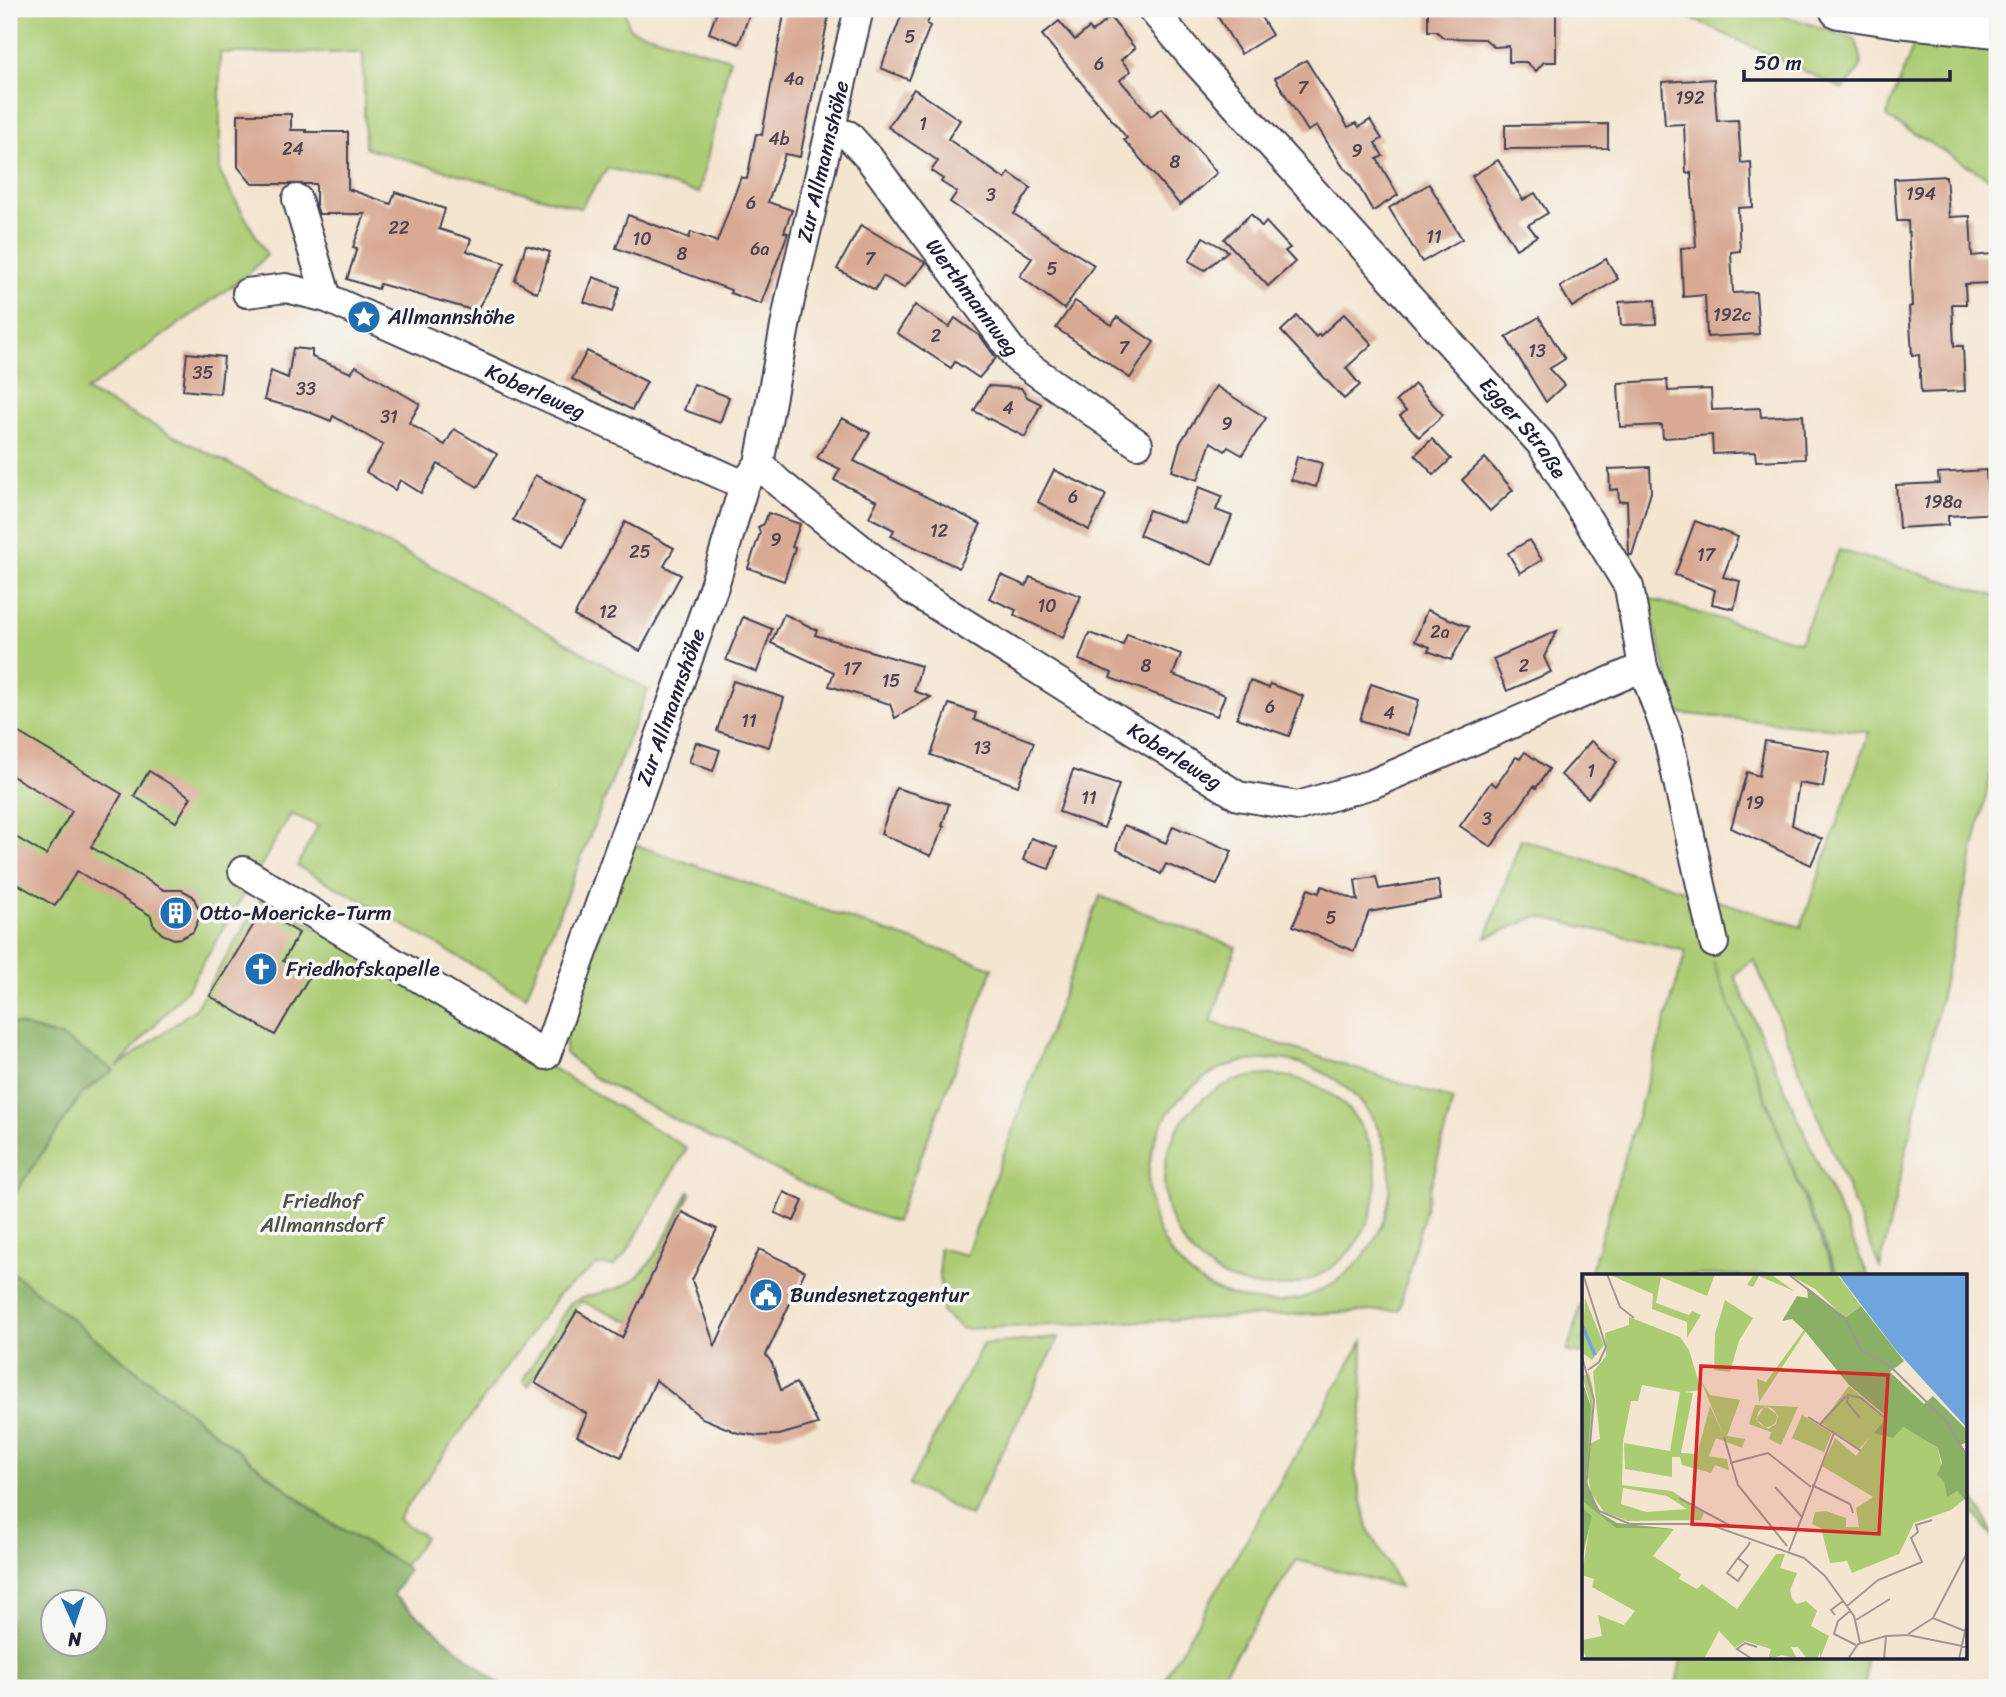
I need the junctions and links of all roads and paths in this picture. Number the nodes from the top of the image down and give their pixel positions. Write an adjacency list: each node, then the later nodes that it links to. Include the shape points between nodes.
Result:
1 (859, 9): 5 (street, Zur Allmannshöhe)
2 (1152, 9): 11 (street, Egger Straße, via 1542,445 1629,587)
3 (1839, 9): 4 (main road)
4 (1997, 28)
5 (831, 132): 9 (street, Werthmannweg, via 848,135 869,158 1018,359); 10 (street, Zur Allmannshöhe)
6 (297, 199): 8 (street)
7 (247, 293): 8 (street, Koberleweg, via 286,288)
8 (327, 298): 10 (street, Koberleweg)
9 (1138, 444)
10 (751, 475): 11 (street, Koberleweg, via 779,484 912,590 1238,796 1298,806 1372,784); 12 (street, Zur Allmannshöhe, via 546,1055)
11 (1643, 667): 13 (street, Egger Straße, via 1668,737)
12 (243, 871)
13 (1714, 943)

